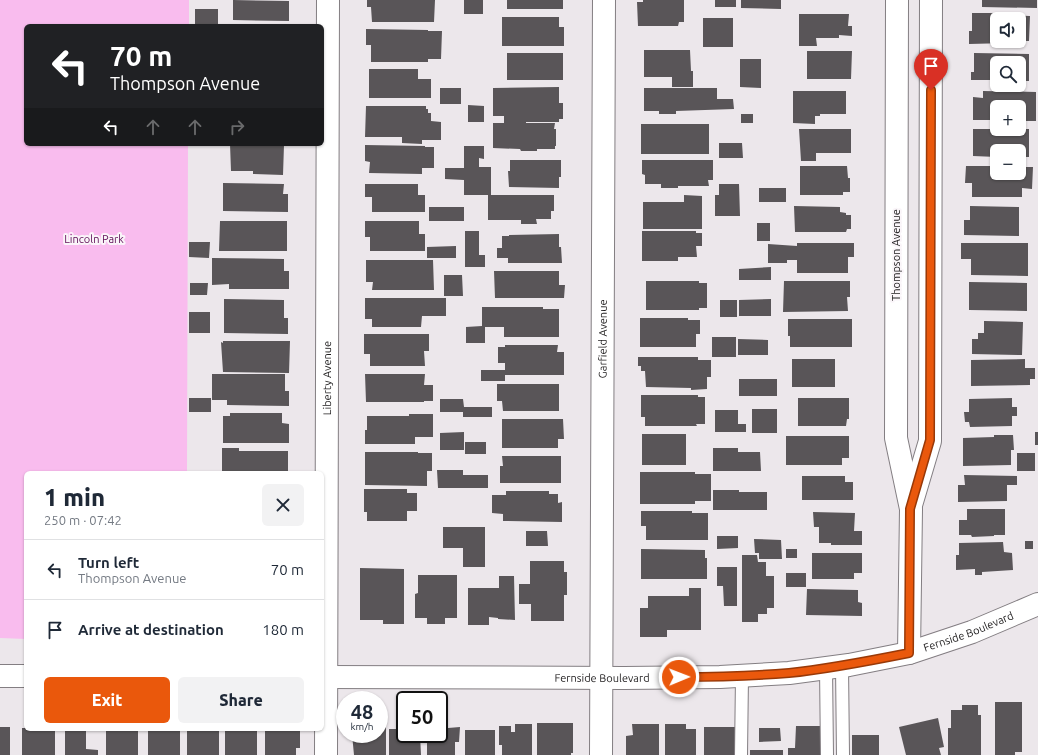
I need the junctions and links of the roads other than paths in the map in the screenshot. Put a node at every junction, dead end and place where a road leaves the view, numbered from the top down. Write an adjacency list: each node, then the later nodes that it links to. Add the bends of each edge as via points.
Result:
1 (328, 0): 14 (street, Liberty Avenue)
2 (604, 0): 15 (street, Garfield Avenue)
3 (897, 0): 5 (street, Thompson Avenue)
4 (931, 0): 6 (street, Thompson Avenue)
5 (896, 225): 6 (street); 7 (street, Thompson Avenue, via 896,438)
6 (931, 225): 7 (street, Thompson Avenue, via 930,440)
7 (910, 509): 9 (street, Thompson Avenue)
8 (1038, 604): 9 (street, Fernside Boulevard, via 972,632)
9 (909, 653): 10 (street, Fernside Boulevard)
10 (834, 667): 13 (street, Fernside Boulevard); 19 (lane); 20 (lane)
11 (0, 676): 12 (street)
12 (24, 676)
13 (742, 676): 15 (street, Fernside Boulevard); 18 (lane)
14 (325, 677): 15 (street, Fernside Boulevard); 16 (street, Liberty Avenue)
15 (601, 678): 17 (street, Garfield Avenue)
16 (326, 755)
17 (601, 755)
18 (742, 755)
19 (827, 755)
20 (843, 755)

